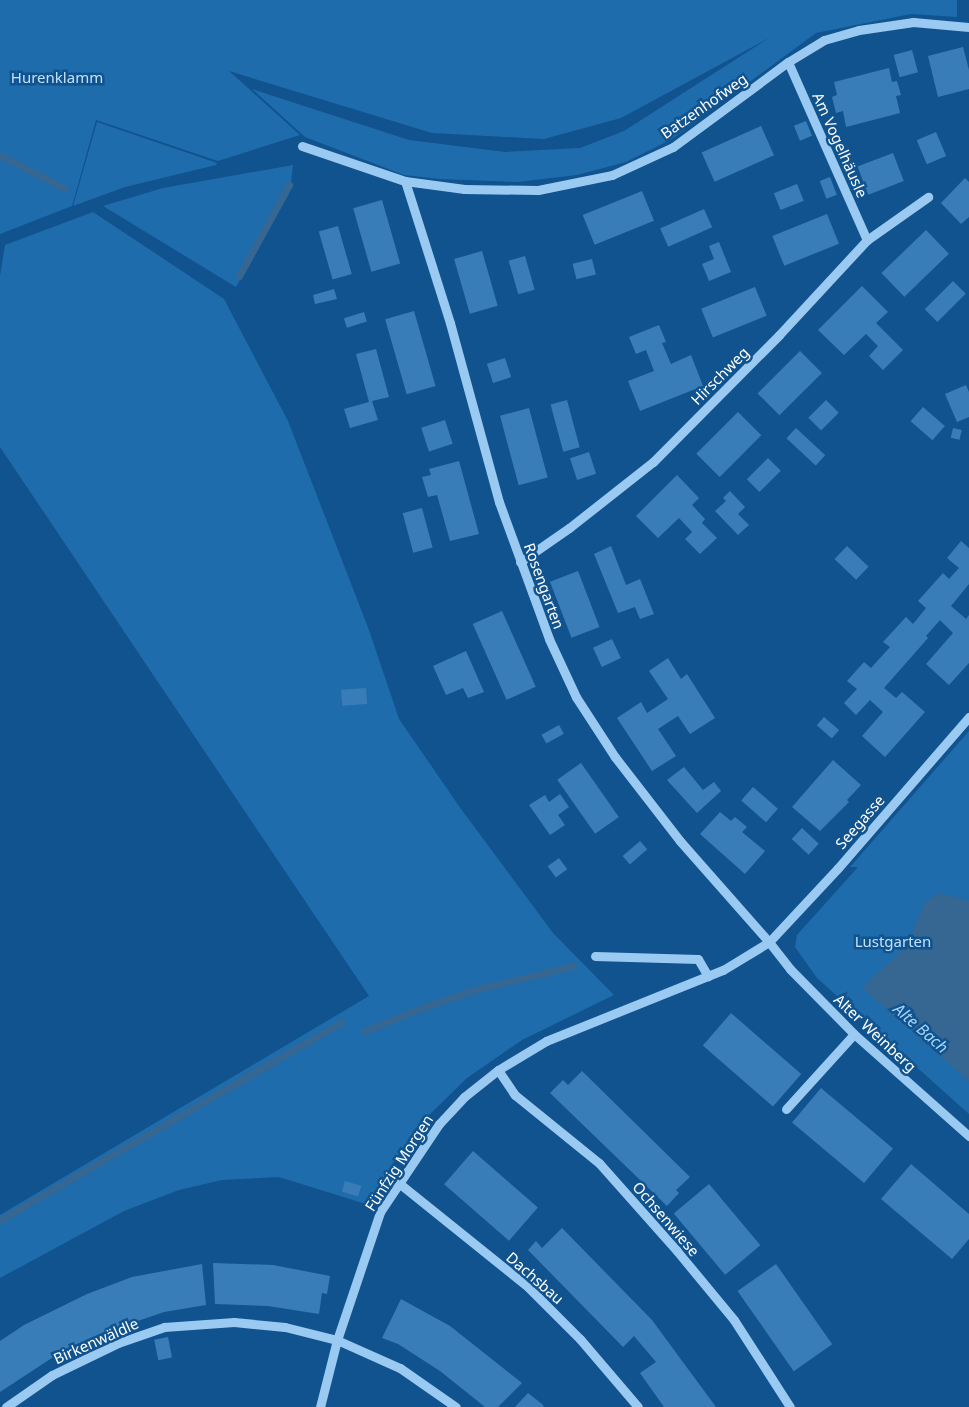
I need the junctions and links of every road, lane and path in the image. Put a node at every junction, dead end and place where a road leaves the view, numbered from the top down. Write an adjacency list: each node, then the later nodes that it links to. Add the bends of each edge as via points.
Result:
1 (969, 27): 2 (street, Batzenhofweg, via 913,22 859,30 824,40)
2 (788, 62): 4 (street, Batzenhofweg, via 672,147 612,174 538,190 464,189); 6 (street, Am Vogelhäusle)
3 (302, 146): 4 (street, Batzenhofweg)
4 (405, 181): 7 (street, Rosengarten, via 450,323 499,502)
5 (928, 197): 6 (street, Hirschweg)
6 (867, 240): 7 (street, Hirschweg, via 779,335 653,462)
7 (520, 562): 9 (street, Rosengarten, via 549,639 576,697 615,758 680,841)
8 (969, 717): 9 (street, Seegasse)
9 (769, 942): 11 (street, Fünfzig Morgen); 12 (street, Alter Weinberg, via 790,969)
10 (595, 956): 11 (street, via 698,959)
11 (708, 976): 13 (street, Fünfzig Morgen, via 546,1041)
12 (854, 1034): 14 (street); 15 (street, Alter Weinberg)
13 (498, 1070): 16 (street, Fünfzig Morgen, via 464,1097 439,1124); 22 (street, Ochsenwiese, via 514,1094 599,1163 677,1251 734,1320)
14 (786, 1110)
15 (969, 1136)
16 (400, 1184): 17 (street, Fünfzig Morgen, via 380,1212); 21 (street, Dachsbau, via 528,1287 580,1339)
17 (337, 1340): 18 (street, Birkenwäldle, via 285,1327 234,1322 164,1327 118,1342 84,1358 52,1375); 19 (street, Fünfzig Morgen); 20 (street, Birkenwäldle, via 400,1368)
18 (6, 1407)
19 (320, 1407)
20 (456, 1407)
21 (638, 1407)
22 (790, 1407)

